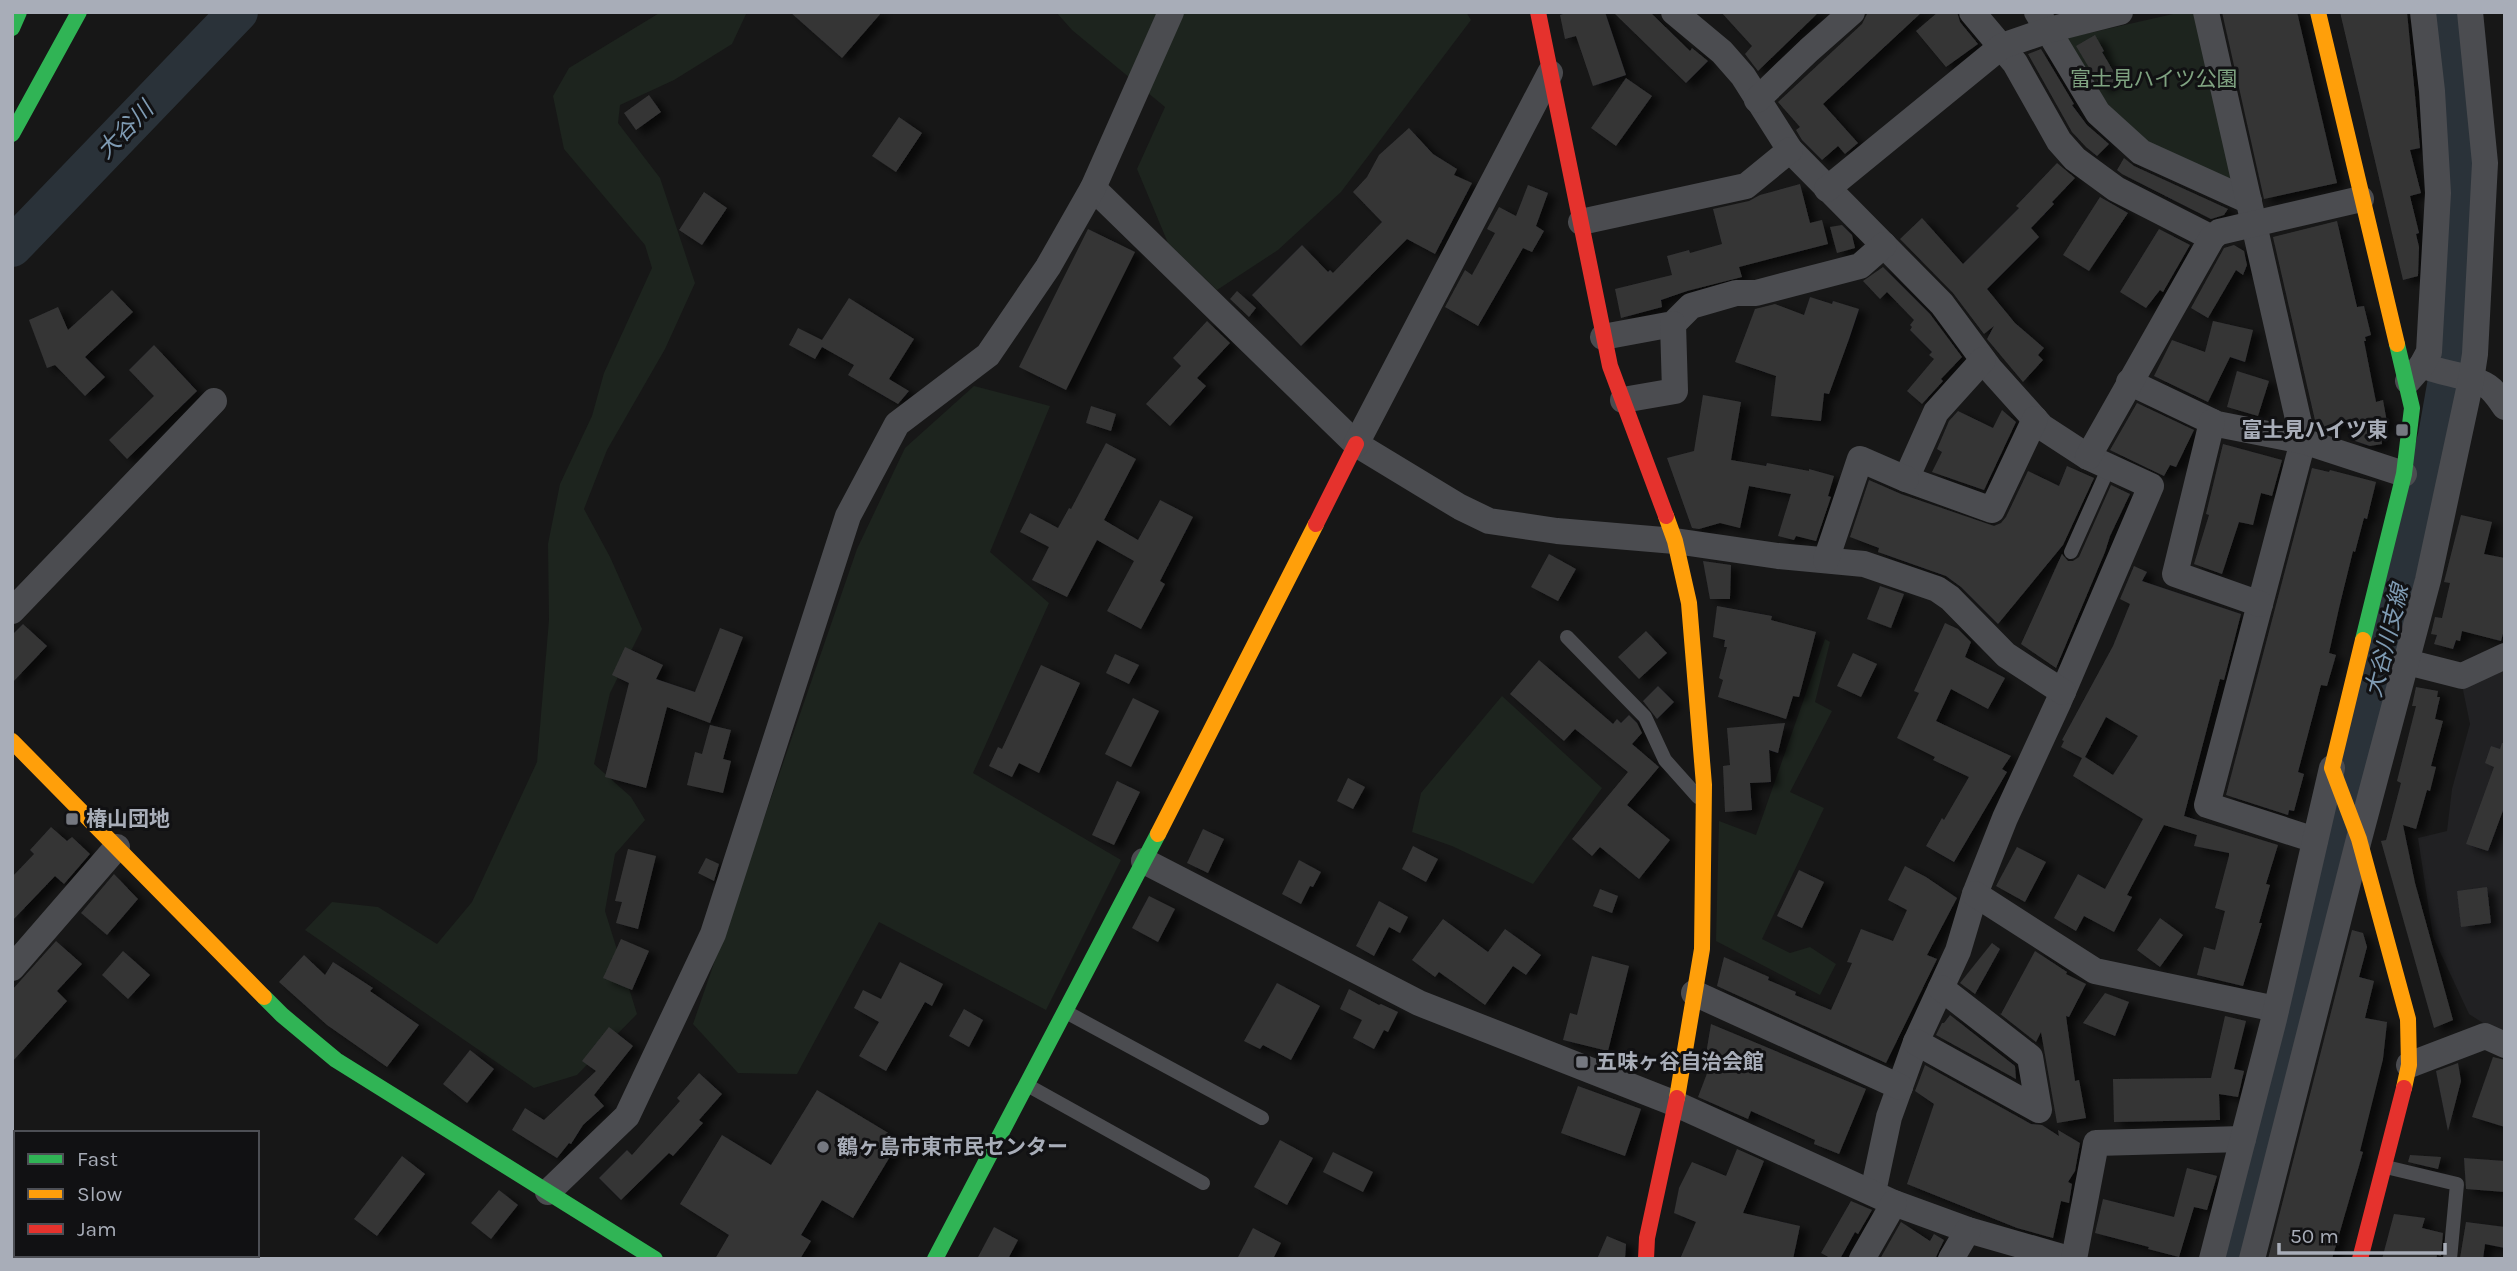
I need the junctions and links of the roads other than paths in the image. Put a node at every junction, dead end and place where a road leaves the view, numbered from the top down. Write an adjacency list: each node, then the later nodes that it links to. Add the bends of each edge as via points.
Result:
1 (19, 12): 14 (main road)
2 (79, 12): 18 (main road)
3 (1171, 12): 20 (street)
4 (1538, 12): 16 (main road)
5 (1853, 12): 17 (street)
6 (1972, 12): 15 (street)
7 (2206, 12): 23 (street)
8 (2318, 12): 22 (main road)
9 (2423, 12): 30 (street, via 2438,193 2429,352)
10 (2472, 13): 30 (street, via 2485,163 2476,340)
11 (2107, 14): 13 (street)
12 (1684, 15): 17 (street, via 1743,76)
13 (2043, 21): 15 (street); 23 (street, via 2098,113 2141,152)
14 (12, 28)
15 (2002, 46): 21 (street); 25 (street, via 2059,141 2075,159 2116,189)
16 (1550, 73): 24 (main road); 38 (street)
17 (1757, 100): 19 (street)
18 (12, 134)
19 (1790, 150): 21 (street); 24 (street, via 1746,186)
20 (1093, 188): 38 (street); 74 (street, via 1048,267 988,355 897,424 848,516 713,934 627,1116)
21 (1828, 189): 26 (street)
22 (2361, 199): 23 (street); 30 (main road)
23 (2252, 212): 25 (street); 37 (street)
24 (1581, 222): 28 (main road)
25 (2211, 238): 31 (street)
26 (1884, 245): 27 (street, via 1860,266 1691,306); 29 (street, via 1942,304)
27 (1673, 324): 28 (street); 32 (street, via 1675,391)
28 (1602, 337): 32 (main road)
29 (1983, 360): 35 (street); 41 (street, via 1936,412)
30 (2440, 375): 34 (street, via 2490,388); 40 (main road, via 2412,408); 49 (street, via 2428,580)
31 (2129, 382): 36 (street); 39 (street)
32 (1623, 400): 42 (main road)
33 (214, 401): 46 (street)
34 (2505, 407)
35 (2035, 419): 39 (street); 41 (street, via 1992,510)
36 (2213, 422): 37 (street); 45 (street, via 2175,574)
37 (2303, 442): 40 (street); 45 (street)
38 (1356, 444): 42 (street, via 1489,521); 57 (main road)
39 (2098, 462): 43 (lane); 50 (street, via 2151,486)
40 (2404, 474): 52 (main road)
41 (1906, 479): 44 (street, via 1860,459)
42 (1675, 541): 44 (street); 53 (main road, via 1689,603)
43 (2071, 552)
44 (1826, 560): 50 (street, via 1864,564 1937,589 2006,655)
45 (2260, 604): 55 (street, via 2207,805)
46 (12, 611)
47 (1567, 637): 53 (lane, via 1645,716 1665,760)
48 (2505, 656): 49 (street, via 2462,676)
49 (2407, 662): 54 (street)
50 (2063, 692): 58 (street)
51 (17, 756): 56 (main road)
52 (2332, 768): 54 (main road); 55 (street)
53 (1704, 804): 61 (main road, via 1702,949)
54 (2359, 839): 66 (main road, via 2408,1019); 84 (street)
55 (2315, 840): 62 (street)
56 (117, 847): 59 (street); 74 (main road, via 282,1015 336,1060)
57 (1144, 861): 63 (main road); 69 (street, via 1419,1003)
58 (1975, 894): 60 (street); 62 (street, via 2095,971)
59 (12, 968)
60 (1941, 988): 64 (street); 64 (street, via 2030,1057 2039,1110)
61 (1694, 993): 68 (street); 69 (main road)
62 (2276, 1009): 71 (street)
63 (1065, 1011): 67 (main road); 70 (lane)
64 (1916, 1042): 68 (street)
65 (2505, 1045): 66 (street, via 2485,1036)
66 (2409, 1066): 72 (main road)
67 (1027, 1084): 73 (lane); 79 (main road)
68 (1900, 1087): 75 (street, via 1889,1117)
69 (1675, 1104): 75 (street); 80 (main road)
70 (1262, 1118)
71 (2243, 1139): 77 (street, via 2095,1143); 83 (street)
72 (2384, 1166): 85 (main road); 86 (lane, via 2457,1184)
73 (1203, 1183)
74 (548, 1192): 78 (main road)
75 (1884, 1198): 76 (street); 81 (street)
76 (1968, 1230): 77 (street); 82 (street)
77 (2060, 1258)
78 (655, 1259)
79 (935, 1259)
80 (1646, 1259)
81 (1862, 1259)
82 (1951, 1259)
83 (2212, 1259)
84 (2252, 1259)
85 (2360, 1259)
86 (2450, 1259)

